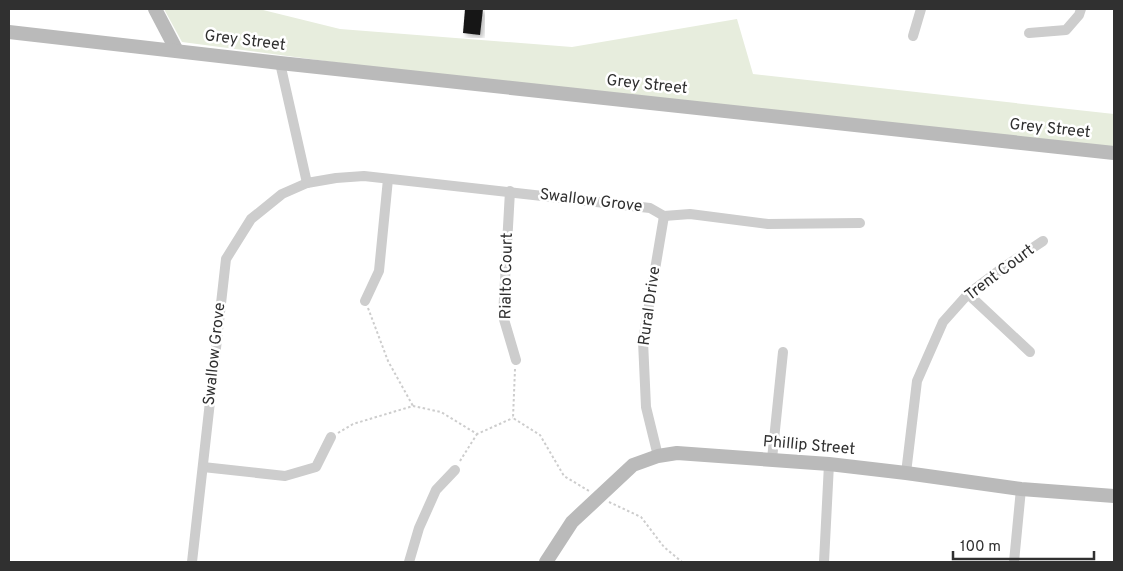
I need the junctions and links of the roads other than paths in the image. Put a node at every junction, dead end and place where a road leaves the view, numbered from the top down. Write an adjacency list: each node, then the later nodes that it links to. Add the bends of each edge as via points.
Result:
1 (155, 9): 7 (main road)
2 (921, 9): 6 (street)
3 (1081, 9): 5 (street, via 1080,15 1066,30)
4 (9, 32): 7 (main road, Grey Street)
5 (1029, 33)
6 (913, 36)
7 (177, 51): 8 (main road, Grey Street)
8 (280, 63): 9 (main road, Grey Street); 11 (street)
9 (1114, 153)
10 (388, 179): 11 (street, Swallow Grove, via 364,176); 12 (street, Swallow Grove); 17 (street, via 379,271)
11 (307, 183): 25 (street, Swallow Grove, via 282,194 251,219 226,259)
12 (510, 191): 13 (street, Swallow Grove, via 650,208); 20 (street, Rialto Court, via 504,316)
13 (664, 216): 14 (street, via 690,214 768,224); 22 (street, Rural Drive, via 643,341 646,407)
14 (860, 223)
15 (1043, 241): 16 (street, Trent Court)
16 (968, 294): 19 (street); 27 (street, Trent Court, via 943,322 917,381)
17 (365, 301)
18 (783, 352): 23 (street)
19 (1030, 352)
20 (516, 360)
21 (332, 437): 25 (street, via 316,467 285,476)
22 (658, 456): 23 (main road, Phillip Street, via 677,453); 32 (main road, Phillip Street, via 633,465 598,497 572,522)
23 (772, 459): 24 (main road, Phillip Street)
24 (828, 464): 27 (main road, Phillip Street); 33 (street)
25 (203, 467): 30 (street, Swallow Grove)
26 (455, 470): 31 (street, via 436,490 419,528)
27 (906, 473): 28 (main road, Phillip Street)
28 (1020, 489): 29 (main road, Phillip Street); 34 (street)
29 (1114, 496)
30 (192, 562)
31 (409, 562)
32 (546, 562)
33 (824, 562)
34 (1014, 562)

